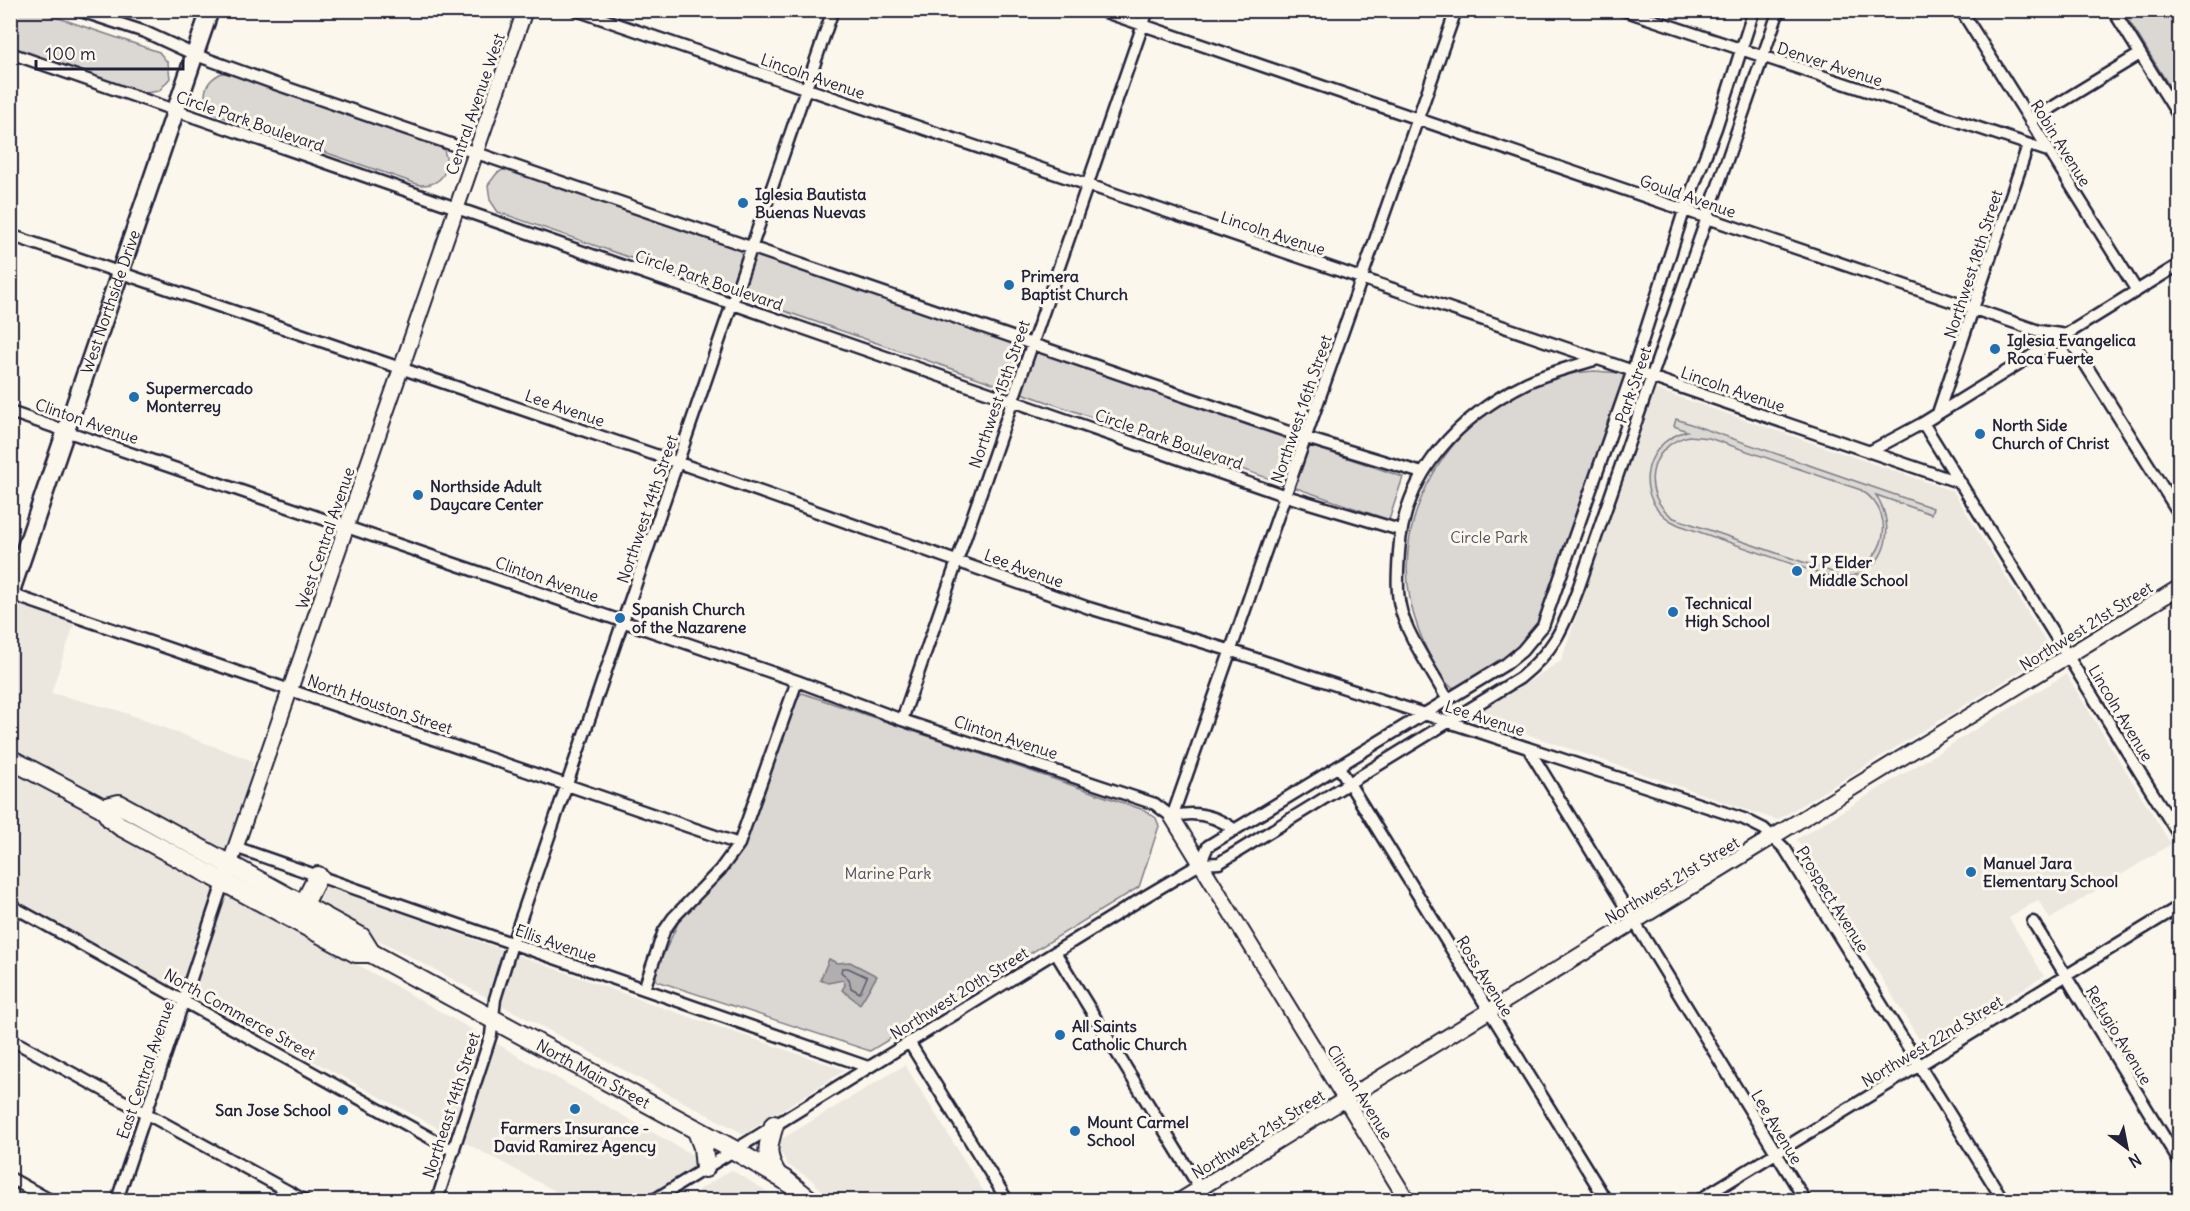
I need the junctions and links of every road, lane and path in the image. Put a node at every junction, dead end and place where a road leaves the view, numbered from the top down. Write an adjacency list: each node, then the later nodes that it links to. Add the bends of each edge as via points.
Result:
1 (78, 10): 17 (street, via 145,32)
2 (210, 10): 17 (main road, West Northside Drive)
3 (525, 10): 27 (street, Central Avenue West)
4 (576, 10): 20 (street, Lincoln Avenue)
5 (833, 10): 20 (street, Northwest 14th Street)
6 (1099, 10): 14 (street, Gould Avenue)
7 (1148, 10): 14 (street, Northwest 15th Street)
8 (1456, 10): 23 (street, Northwest 16th Street)
9 (1623, 10): 15 (street, Denver Avenue)
10 (1754, 10): 15 (street, Park Street)
11 (1779, 10): 19 (street, Park Street)
12 (1961, 10): 24 (street, Robin Avenue)
13 (2113, 10): 18 (street)
14 (1142, 25): 23 (street, Gould Avenue); 28 (street, Northwest 15th Street)
15 (1740, 50): 19 (street, Denver Avenue); 30 (street, Park Street, via 1716,128)
16 (10, 53): 21 (street, Circle Park Boulevard)
17 (193, 54): 21 (main road, West Northside Drive); 27 (street)
18 (2140, 54): 22 (street); 24 (street)
19 (1761, 58): 25 (street, Denver Avenue); 31 (street, Park Street)
20 (807, 89): 28 (street, Lincoln Avenue); 33 (street, Northwest 14th Street)
21 (176, 111): 29 (street, Circle Park Boulevard); 35 (main road, West Northside Drive)
22 (2180, 118)
23 (1419, 120): 30 (street, Gould Avenue); 36 (street, Northwest 16th Street)
24 (2030, 121): 26 (street, Robin Avenue)
25 (2028, 145): 26 (street); 39 (street, Northwest 18th Street)
26 (2048, 151): 37 (street, Robin Avenue)
27 (475, 152): 29 (street, Central Avenue West); 33 (street)
28 (1086, 187): 36 (street, Lincoln Avenue); 41 (street, Northwest 15th Street)
29 (457, 208): 38 (street, Circle Park Boulevard); 43 (street, West Central Avenue)
30 (1683, 211): 31 (street, Gould Avenue); 44 (street, Park Street)
31 (1705, 219): 39 (street, Gould Avenue); 45 (street, Park Street)
32 (10, 234): 35 (street, Lee Avenue)
33 (753, 247): 38 (street, Northwest 14th Street); 41 (street)
34 (2180, 264): 37 (street)
35 (122, 270): 43 (street, Lee Avenue); 50 (main road, West Northside Drive)
36 (1363, 279): 42 (street, Lincoln Avenue); 51 (street, Northwest 16th Street)
37 (2137, 291): 40 (street)
38 (734, 305): 46 (street, Circle Park Boulevard); 53 (street, Northwest 14th Street)
39 (1974, 309): 40 (street, Gould Avenue, via 2039,331); 48 (street, Northwest 18th Street)
40 (2067, 335): 48 (street); 57 (street)
41 (1033, 342): 46 (street, Northwest 15th Street); 51 (street)
42 (1598, 359): 44 (street, Lincoln Avenue); 54 (street, via 1542,376 1499,399 1445,441)
43 (401, 369): 53 (street, Lee Avenue); 58 (street, West Central Avenue)
44 (1633, 370): 45 (street, Lincoln Avenue); 68 (street, Park Street, via 1543,626 1506,664)
45 (1652, 376): 52 (street, Lincoln Avenue); 71 (street, Park Street, via 1557,640 1520,678)
46 (1012, 401): 56 (street, Circle Park Boulevard); 60 (street, Northwest 15th Street)
47 (10, 412): 50 (street, Clinton Avenue)
48 (1938, 413): 49 (street)
49 (1923, 423): 52 (street); 55 (street, Lincoln Avenue)
50 (67, 431): 58 (street, Clinton Avenue); 62 (main road, West Northside Drive)
51 (1306, 438): 54 (street); 56 (street, Northwest 16th Street)
52 (1869, 452): 55 (street, Lincoln Avenue)
53 (679, 463): 60 (street, Lee Avenue); 63 (street, Northwest 14th Street)
54 (1422, 473): 59 (street)
55 (1961, 483): 65 (street, Lincoln Avenue)
56 (1286, 496): 59 (street, Circle Park Boulevard); 64 (street, Northwest 16th Street)
57 (2180, 515)
58 (346, 527): 63 (street, Clinton Avenue); 67 (street, West Central Avenue)
59 (1401, 530): 68 (street, via 1400,608)
60 (957, 561): 64 (street, Lee Avenue, via 1089,608); 70 (street, Northwest 15th Street)
61 (2180, 587): 65 (street, Northwest 21st Street)
62 (11, 594): 67 (street, North Houston Street)
63 (623, 623): 66 (street, Clinton Avenue); 76 (street, Northwest 14th Street)
64 (1232, 651): 69 (street, Lee Avenue); 77 (street, Northwest 16th Street)
65 (2069, 656): 79 (street, Lincoln Avenue); 80 (street, Northwest 21st Street)
66 (797, 681): 70 (street, Clinton Avenue); 81 (street)
67 (290, 689): 76 (street, North Houston Street); 82 (street, West Central Avenue)
68 (1448, 700): 69 (street, Park Street)
69 (1422, 715): 71 (street, Lee Avenue); 74 (street, Northwest 20th Street)
70 (902, 720): 77 (street, Clinton Avenue, via 1155,804)
71 (1450, 721): 72 (street, Lee Avenue); 75 (street, Northwest 20th Street)
72 (1528, 748): 80 (street, Prospect Avenue, via 1744,819); 89 (street, Lee Avenue)
73 (10, 759): 84 (main road, North Main Street, via 103,808 120,826)
74 (1339, 767): 75 (street, Ross Avenue); 78 (street, Northwest 20th Street)
75 (1349, 783): 83 (street, Northwest 20th Street, via 1218,862); 97 (street, Ross Avenue)
76 (567, 785): 81 (street, North Houston Street); 91 (street, Northwest 14th Street)
77 (1172, 817): 78 (street, via 1194,812); 83 (street, Clinton Avenue)
78 (1235, 830): 83 (street, Northwest 20th Street, via 1208,846)
79 (2180, 837)
80 (1774, 838): 89 (street, Northwest 21st Street); 101 (street, Prospect Avenue, via 1785,849)
81 (739, 844): 95 (street, via 669,924)
82 (235, 847): 84 (street, West Central Avenue); 85 (street, Ellis Avenue)
83 (1200, 864): 92 (street, Northwest 20th Street); 103 (street, Clinton Avenue)
84 (227, 873): 87 (main road, North Main Street); 93 (main road, North Main Street, via 356,952); 96 (street, East Central Avenue)
85 (318, 876): 87 (main road); 91 (street, Ellis Avenue)
86 (10, 905): 96 (street, North Commerce Street)
87 (303, 906): 93 (main road, North Main Street, via 361,937)
88 (2180, 906): 94 (street, Northwest 22nd Street)
89 (1634, 922): 97 (street, Northwest 21st Street); 109 (street, Lee Avenue)
90 (2033, 922): 94 (street, Refugio Avenue)
91 (512, 944): 95 (street, Ellis Avenue); 98 (street, Northwest 14th Street)
92 (1055, 952): 100 (street, Northwest 20th Street); 114 (street)
93 (371, 953): 98 (main road, North Main Street)
94 (2065, 976): 101 (street, Northwest 22nd Street); 110 (street, Refugio Avenue)
95 (644, 989): 102 (street, Ellis Avenue)
96 (184, 1000): 104 (street, East Central Avenue); 107 (street, North Commerce Street)
97 (1489, 1011): 103 (street, Northwest 21st Street); 124 (street, Ross Avenue)
98 (493, 1019): 106 (main road, North Main Street); 107 (street, Northeast 14th Street)
99 (10, 1039): 104 (street)
100 (909, 1042): 102 (street, Northwest 20th Street); 121 (street)
101 (1919, 1066): 109 (street, Northwest 22nd Street); 127 (street, Prospect Avenue)
102 (868, 1067): 105 (street, Northwest 20th Street)
103 (1345, 1100): 114 (street, Northwest 21st Street); 123 (street, Clinton Avenue)
104 (146, 1112): 116 (street, East Central Avenue); 117 (street)
105 (774, 1125): 108 (street, Northwest 20th Street); 112 (main road, via 769,1161)
106 (697, 1131): 108 (main road, North Main Street); 111 (main road)
107 (454, 1150): 118 (street, Northeast 14th Street)
108 (734, 1150): 111 (street, Northwest 20th Street); 112 (main road, North Main Street)
109 (1776, 1153): 125 (street, Northwest 22nd Street); 126 (street, Lee Avenue)
110 (2180, 1163)
111 (705, 1168): 119 (street, Northwest 20th Street)
112 (777, 1175): 120 (main road, North Main Street)
113 (10, 1178): 115 (street)
114 (1204, 1195): 122 (street, Northwest 21st Street)
115 (50, 1200)
116 (117, 1200)
117 (304, 1200)
118 (437, 1200)
119 (654, 1200)
120 (810, 1200)
121 (1007, 1200)
122 (1181, 1200)
123 (1407, 1200)
124 (1606, 1200)
125 (1699, 1200)
126 (1805, 1200)
127 (2003, 1200)

